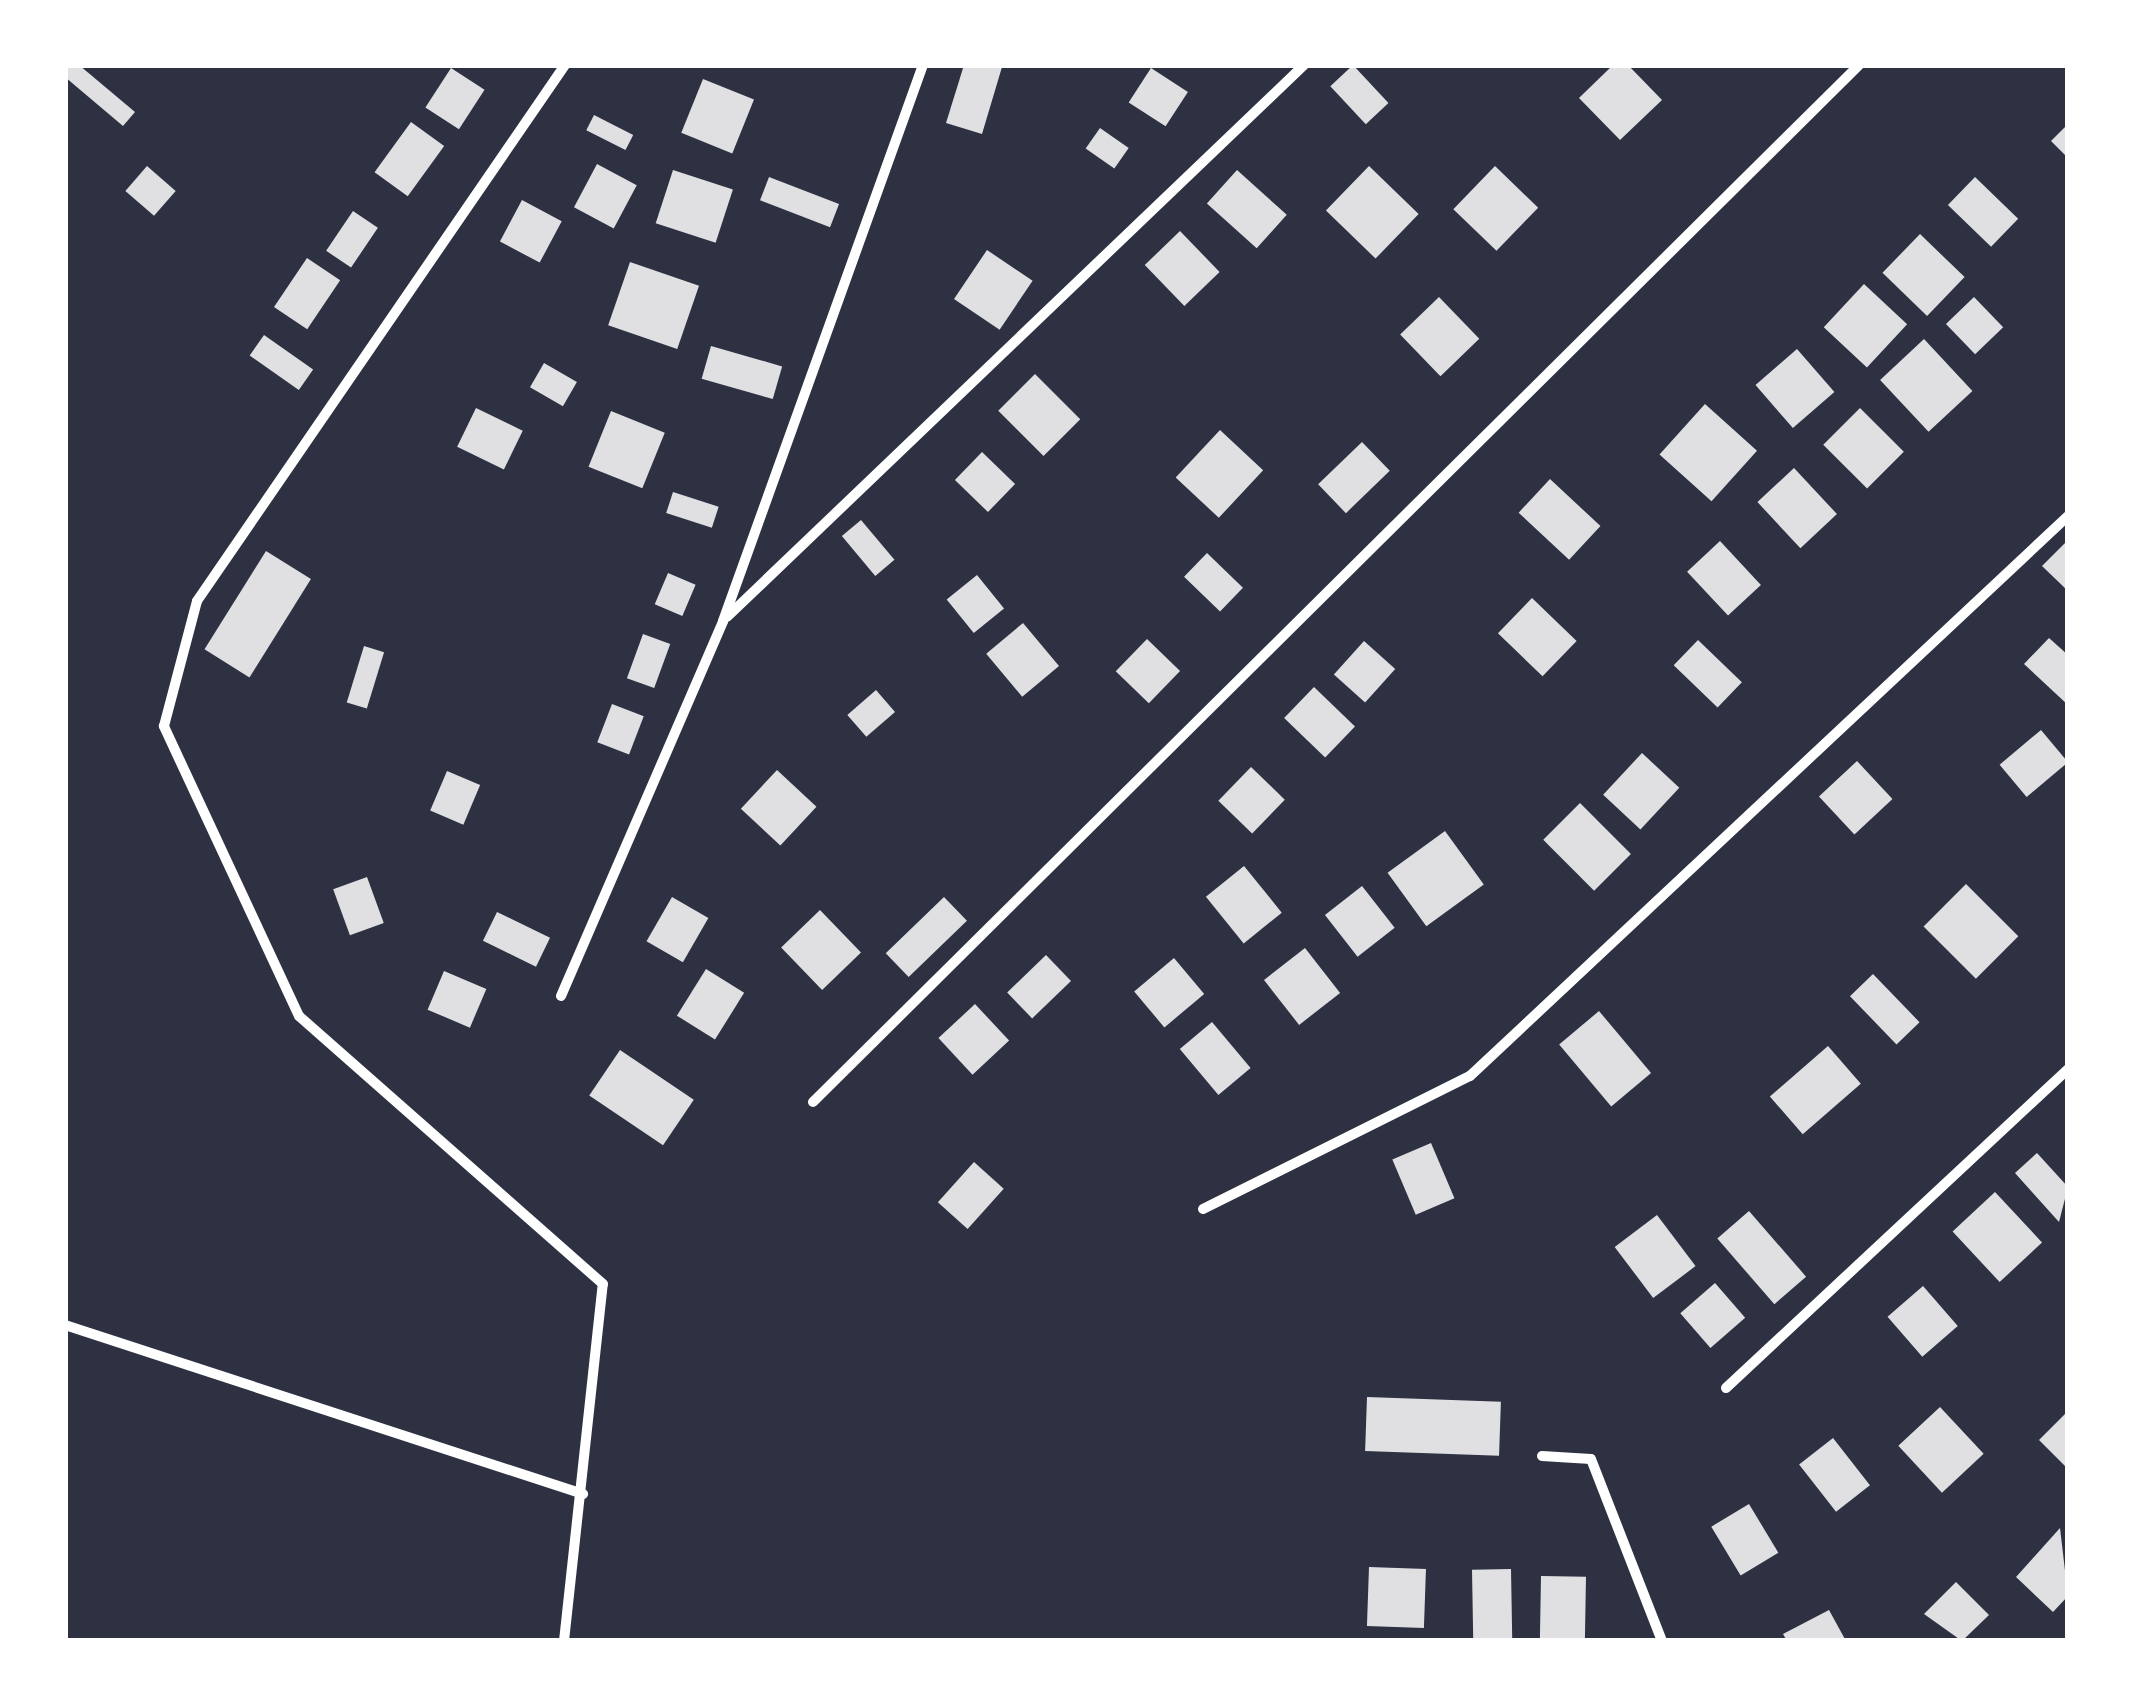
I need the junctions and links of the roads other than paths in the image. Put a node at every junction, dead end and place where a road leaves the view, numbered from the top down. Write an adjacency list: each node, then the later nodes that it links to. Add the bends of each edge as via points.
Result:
1 (565, 65): 14 (street, via 197,601 164,726 300,1016 603,1284)
2 (923, 65): 6 (street)
3 (1304, 65): 6 (street)
4 (1858, 65): 9 (street)
5 (2068, 516): 10 (street, via 1470,1076)
6 (723, 620): 7 (street)
7 (561, 996)
8 (2068, 1069): 12 (street)
9 (813, 1102)
10 (1203, 1209)
11 (65, 1325): 14 (street)
12 (1726, 1388)
13 (1542, 1456): 16 (street, via 1591,1459)
14 (583, 1494): 15 (street)
15 (564, 1641)
16 (1662, 1641)

